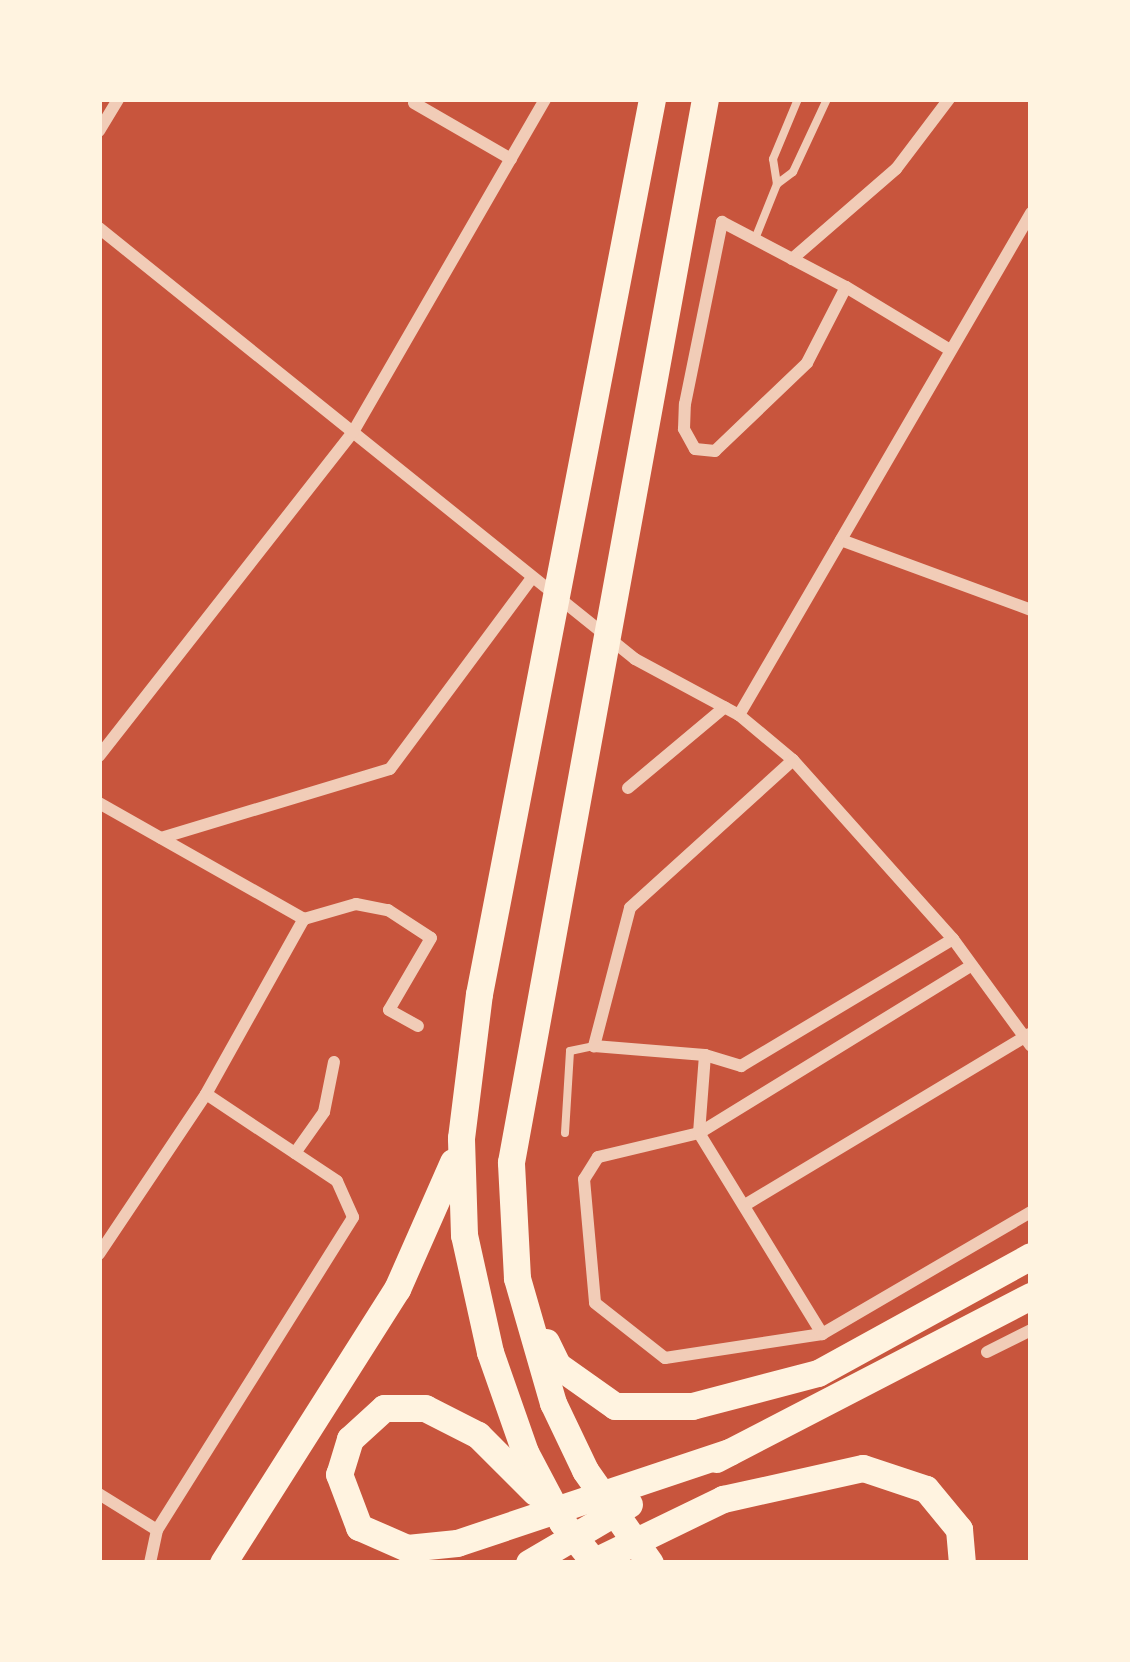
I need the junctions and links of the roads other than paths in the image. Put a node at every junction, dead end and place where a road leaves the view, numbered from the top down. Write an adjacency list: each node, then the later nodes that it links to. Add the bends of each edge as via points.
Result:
1 (545, 99): 10 (street)
2 (652, 99): 40 (highway, via 487,950)
3 (705, 99): 46 (highway, via 528,1046 511,1162)
4 (798, 99): 11 (lane, via 773,159)
5 (827, 99): 11 (lane, via 793,172)
6 (949, 99): 15 (street, via 896,170)
7 (116, 100): 9 (street)
8 (412, 100): 10 (street)
9 (99, 131)
10 (511, 160): 18 (street)
11 (777, 184): 14 (lane)
12 (1031, 213): 17 (street)
13 (99, 228): 18 (street)
14 (755, 239): 15 (street); 16 (street, via 722,222 685,404 684,429 695,449 716,451 807,362)
15 (792, 259): 16 (street)
16 (846, 287): 17 (street)
17 (950, 350): 19 (street)
18 (353, 432): 20 (street); 24 (street)
19 (841, 540): 21 (street); 23 (street)
20 (532, 579): 22 (street, via 634,659); 28 (street, via 391,770)
21 (1031, 610)
22 (725, 707): 23 (street); 26 (street)
23 (739, 715): 25 (street)
24 (99, 756)
25 (793, 760): 30 (street); 34 (street, via 630,908)
26 (628, 788)
27 (99, 803): 28 (street)
28 (160, 838): 29 (street)
29 (304, 919): 32 (street, via 356,904 388,910 431,938 389,1010); 37 (street)
30 (952, 939): 31 (street); 35 (street, via 741,1066)
31 (969, 967): 33 (street); 39 (street)
32 (418, 1027)
33 (1029, 1039): 42 (street)
34 (594, 1046): 35 (street); 38 (lane, via 570,1051)
35 (705, 1055): 39 (street)
36 (334, 1062): 41 (street, via 324,1112)
37 (206, 1094): 41 (street); 44 (street)
38 (565, 1132)
39 (699, 1133): 42 (street); 49 (street, via 598,1156 584,1179 595,1303 665,1358)
40 (461, 1138): 53 (highway, via 475,1300 525,1452); 58 (highway, via 397,1288)
41 (295, 1153): 54 (street, via 339,1177 353,1217)
42 (745, 1205): 49 (street)
43 (1031, 1212): 49 (street)
44 (99, 1254)
45 (1031, 1256): 46 (highway, via 818,1373 692,1406 615,1406 557,1365)
46 (517, 1278): 56 (highway, via 553,1402 585,1470)
47 (1031, 1296): 51 (highway, via 729,1452)
48 (1031, 1330): 50 (street)
49 (822, 1334)
50 (987, 1352)
51 (631, 1493): 53 (highway, via 532,1520 457,1543 407,1548 381,1540 346,1505 339,1474 350,1438 384,1408 424,1408 478,1436); 55 (highway)
52 (99, 1494): 54 (street)
53 (562, 1522): 59 (highway)
54 (157, 1530): 57 (street)
55 (539, 1558)
56 (649, 1561)
57 (151, 1563)
58 (223, 1563)
59 (593, 1563): 60 (highway, via 723,1499 863,1468 894,1472 949,1510)
60 (962, 1563)

